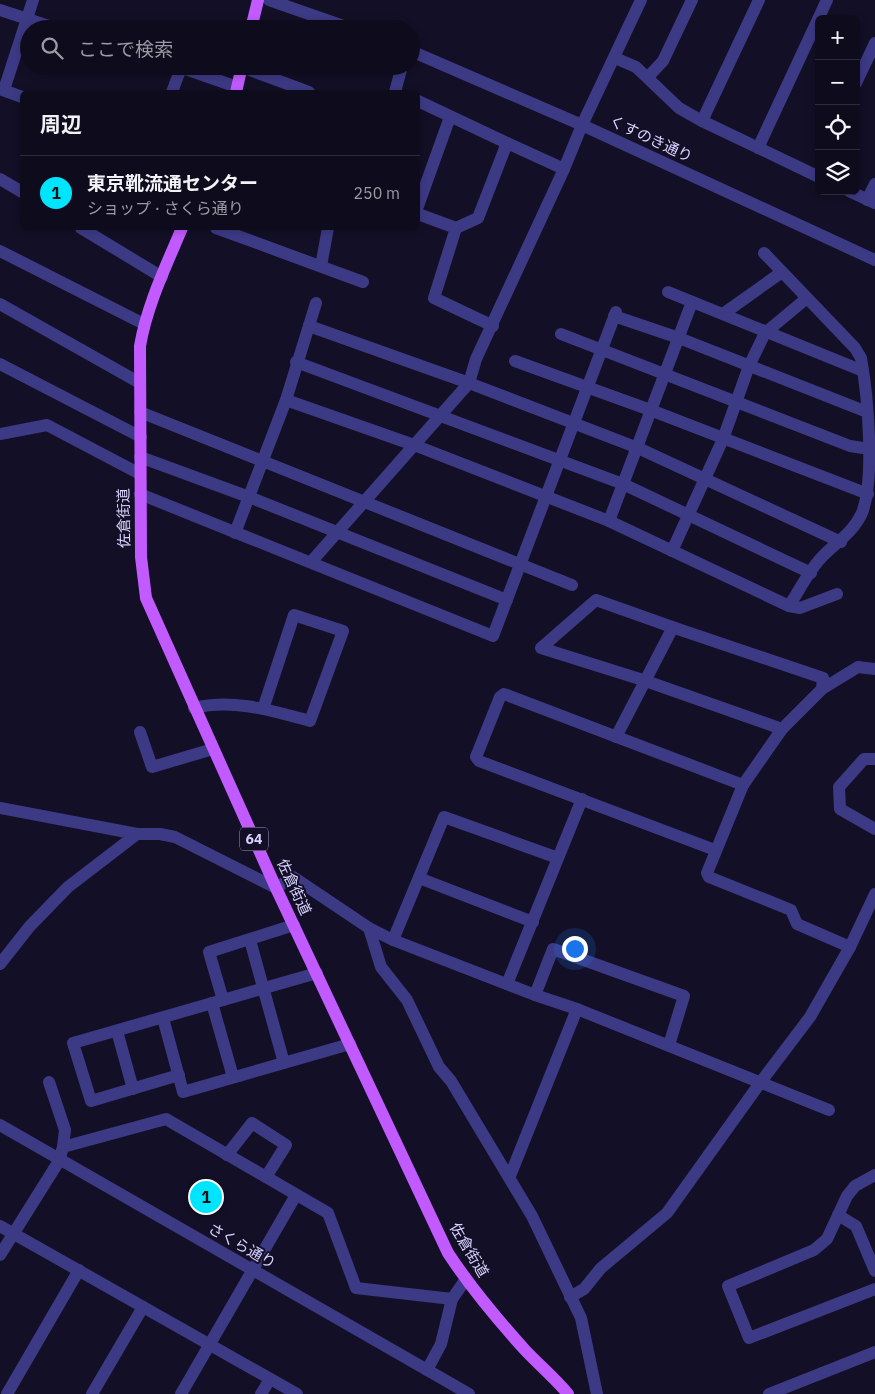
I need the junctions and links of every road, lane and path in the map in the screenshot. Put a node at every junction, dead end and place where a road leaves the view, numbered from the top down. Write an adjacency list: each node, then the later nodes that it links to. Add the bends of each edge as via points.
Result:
1 (33, 0): 9 (street)
2 (258, 0): 11 (main road)
3 (270, 0): 12 (street)
4 (641, 0): 16 (street)
5 (692, 0): 23 (street, via 663,61)
6 (759, 0): 32 (street)
7 (827, 0): 35 (street)
8 (0, 10): 9 (street)
9 (26, 19): 10 (street)
10 (29, 20)
11 (253, 20)
12 (327, 20)
13 (20, 37): 24 (street)
14 (875, 43): 22 (street)
15 (420, 55): 33 (street, くすのき通り)
16 (615, 58): 23 (street, via 636,67); 33 (street)
17 (177, 75): 25 (street)
18 (199, 75): 26 (street)
19 (240, 75): 26 (main road)
20 (263, 75): 27 (street)
21 (400, 75): 28 (street)
22 (860, 75)
23 (648, 77): 32 (street, via 679,108)
24 (2, 90): 29 (street)
25 (173, 90)
26 (236, 90)
27 (304, 90)
28 (397, 90)
29 (20, 96)
30 (420, 102): 31 (street)
31 (450, 116): 34 (street); 42 (street)
32 (702, 121): 35 (street)
33 (582, 125): 36 (street); 52 (street, くすのき通り)
34 (507, 143): 36 (street); 45 (street, via 478,218)
35 (758, 148): 37 (street)
36 (564, 169): 65 (street)
37 (815, 171)
38 (0, 179): 40 (street)
39 (875, 184): 43 (street)
40 (20, 191)
41 (857, 195): 43 (street)
42 (420, 200)
43 (871, 202)
44 (420, 215): 45 (street)
45 (456, 228): 65 (street, via 434,298)
46 (84, 230): 55 (street)
47 (181, 230): 55 (main road, 佐倉街道 / 64)
48 (222, 230): 53 (street)
49 (328, 230): 53 (street)
50 (764, 253): 54 (street)
51 (1, 256): 63 (street)
52 (875, 260)
53 (321, 266): 56 (street)
54 (782, 272): 58 (street); 62 (street)
55 (162, 276): 63 (main road, 佐倉街道 / 64)
56 (363, 282)
57 (668, 292): 59 (street)
58 (807, 298): 66 (street); 74 (street, via 855,348)
59 (692, 302): 62 (street); 68 (street)
60 (316, 303): 64 (street)
61 (0, 304): 76 (street)
62 (723, 314): 66 (street)
63 (144, 324): 76 (main road, 佐倉街道 / 64, via 140,346)
64 (309, 326): 71 (street); 77 (street)
65 (493, 326): 77 (street, via 476,359)
66 (765, 333): 73 (street); 74 (street)
67 (561, 334): 69 (street)
68 (679, 338): 69 (street, via 615,314); 73 (street); 75 (street)
69 (600, 350): 75 (street); 78 (street)
70 (516, 361): 78 (street)
71 (296, 362): 79 (street); 84 (street)
72 (0, 364): 87 (street)
73 (749, 366): 80 (street); 83 (street)
74 (863, 371): 83 (street)
75 (665, 374): 80 (street); 81 (street)
76 (140, 383): 82 (main road, 佐倉街道 / 64)
77 (469, 383): 84 (street); 85 (street)
78 (586, 387): 81 (street); 85 (street)
79 (286, 400): 89 (street); 93 (street)
80 (737, 402): 88 (street); 91 (street, via 850,446)
81 (652, 410): 88 (street); 90 (street)
82 (140, 412): 87 (main road, 佐倉街道 / 64); 93 (street)
83 (867, 412): 91 (street)
84 (442, 415): 89 (street); 94 (street)
85 (573, 425): 90 (street); 94 (street)
86 (0, 434): 95 (street, via 47,425)
87 (140, 437): 92 (main road, 佐倉街道 / 64)
88 (723, 439): 96 (street); 99 (street)
89 (414, 446): 101 (street); 102 (street)
90 (638, 448): 96 (street); 97 (street)
91 (870, 450): 99 (street, via 873,469)
92 (140, 457): 95 (main road, 佐倉街道 / 64); 100 (street)
93 (264, 460): 100 (street); 102 (street)
94 (560, 460): 97 (street); 101 (street)
95 (140, 474): 98 (main road, 佐倉街道 / 64)
96 (706, 478): 103 (street); 107 (street)
97 (622, 484): 103 (street); 104 (street)
98 (140, 494): 106 (street); 120 (main road, 佐倉街道 / 64, via 141,557 146,598)
99 (868, 494): 107 (street, via 862,514)
100 (250, 497): 105 (street); 106 (street)
101 (545, 497): 104 (street); 110 (street)
102 (364, 501): 105 (street); 110 (street)
103 (690, 515): 108 (street); 111 (street)
104 (609, 522): 108 (street)
105 (336, 532): 109 (street); 114 (street)
106 (236, 533): 109 (street)
107 (841, 542): 111 (street, via 821,558)
108 (672, 551): 115 (street)
109 (311, 562): 114 (street, via 493,636)
110 (520, 563): 112 (street); 114 (street)
111 (811, 572): 115 (street)
112 (572, 584)
113 (837, 594): 115 (street, via 800,608)
114 (507, 600)
115 (789, 606)
116 (675, 628): 118 (street); 118 (street, via 596,600 541,648); 119 (street, via 822,678)
117 (875, 669): 119 (street, via 858,667)
118 (643, 680): 122 (street); 124 (street)
119 (822, 689): 122 (street)
120 (194, 708): 121 (street, via 211,703); 125 (main road, 佐倉街道 / 64)
121 (263, 709): 121 (street, via 294,615 343,631 310,722)
122 (782, 728): 127 (street)
123 (140, 732): 125 (street, via 152,767)
124 (616, 737): 127 (street); 128 (street, via 504,694 500,697 476,757 479,761)
125 (213, 749): 135 (main road, 佐倉街道 / 64)
126 (875, 759): 130 (street, via 864,760 839,787 840,809)
127 (742, 785): 132 (street)
128 (582, 799): 132 (street); 133 (street)
129 (0, 808): 131 (street)
130 (875, 829)
131 (137, 834): 135 (street, via 175,837); 143 (street, via 68,887 30,926)
132 (715, 850): 142 (street, via 707,873 709,877 791,910 797,924)
133 (558, 858): 134 (street, via 444,817); 137 (street)
134 (419, 878): 137 (street); 141 (street)
135 (276, 888): 138 (main road, 佐倉街道 / 64); 139 (street, via 293,877)
136 (875, 894): 142 (street)
137 (533, 922): 145 (street)
138 (294, 925): 140 (street); 144 (main road, 佐倉街道 / 64)
139 (370, 928): 141 (street); 166 (street, via 381,967 407,1000 439,1067)
140 (250, 940): 146 (street); 148 (street, via 209,952)
141 (393, 940): 145 (street)
142 (850, 948): 158 (street, via 810,1017)
143 (0, 964)
144 (317, 973): 146 (street); 152 (main road, 佐倉街道 / 64)
145 (507, 984): 147 (street)
146 (263, 989): 148 (street); 154 (street)
147 (536, 995): 149 (street); 153 (street, via 553,949 684,996)
148 (218, 1002): 150 (street); 156 (street)
149 (577, 1009): 153 (street); 166 (street)
150 (162, 1018): 151 (street); 155 (street)
151 (117, 1031): 159 (street); 159 (street, via 74,1043 91,1100)
152 (350, 1044): 154 (street); 176 (main road, 佐倉街道 / 64, via 448,1253)
153 (669, 1045): 158 (street)
154 (284, 1063): 156 (street)
155 (179, 1075): 156 (street, via 183,1092); 159 (street)
156 (233, 1077)
157 (49, 1082): 162 (street, via 65,1130)
158 (760, 1083): 160 (street); 178 (street, via 667,1213 601,1268 584,1289)
159 (133, 1089)
160 (829, 1110)
161 (0, 1125): 164 (street, さくら通り)
162 (63, 1147): 163 (street, via 166,1119); 164 (street)
163 (227, 1155): 167 (street); 167 (street, via 252,1123 286,1145)
164 (60, 1160): 171 (street); 174 (street, さくら通り)
165 (875, 1175): 169 (street, via 855,1186)
166 (510, 1176): 178 (street)
167 (266, 1177): 168 (street)
168 (296, 1194): 174 (street); 179 (street, via 328,1213 356,1288)
169 (838, 1214): 175 (street, via 856,1226); 177 (street, via 827,1240 814,1250 728,1286 749,1338)
170 (0, 1226): 171 (street)
171 (13, 1233): 172 (street); 173 (street)
172 (0, 1255)
173 (79, 1270): 180 (street); 185 (street)
174 (252, 1270): 181 (street); 183 (street, さくら通り)
175 (875, 1271)
176 (466, 1279): 179 (street); 191 (main road, 佐倉街道 / 64, via 526,1351)
177 (875, 1289)
178 (570, 1297): 192 (street, via 581,1318)
179 (452, 1299): 183 (street, via 441,1344)
180 (143, 1307): 181 (street); 186 (street)
181 (209, 1344): 184 (street); 187 (street)
182 (875, 1352): 193 (street)
183 (427, 1370): 190 (street, さくら通り)
184 (270, 1379): 188 (street); 189 (street)
185 (7, 1394)
186 (92, 1394)
187 (181, 1394)
188 (261, 1394)
189 (297, 1394)
190 (469, 1394)
191 (568, 1394)
192 (597, 1394)
193 (769, 1394)

